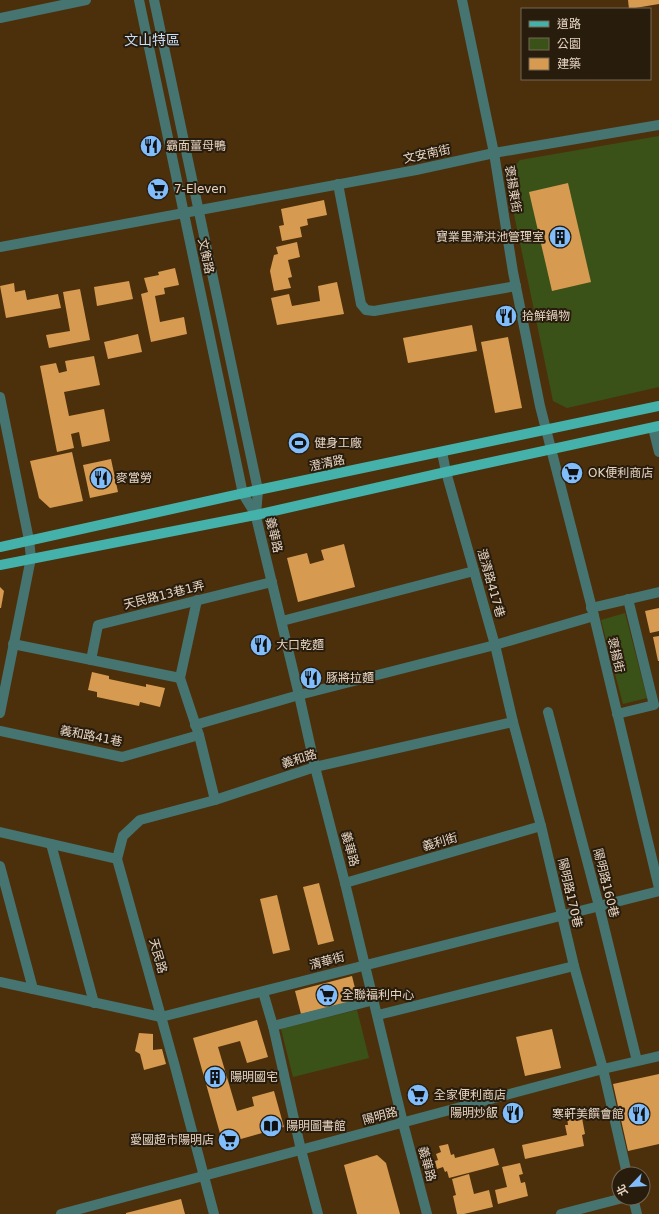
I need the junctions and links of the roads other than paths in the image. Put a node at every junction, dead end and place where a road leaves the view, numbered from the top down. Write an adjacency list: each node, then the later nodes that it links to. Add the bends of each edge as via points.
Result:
1 (86, 0): 5 (street)
2 (139, 0): 10 (street, 文衡路)
3 (154, 0): 9 (street, 文衡路)
4 (462, 0): 7 (street, 褒揚東街)
5 (0, 18)
6 (659, 125): 7 (street, 文安南街)
7 (494, 153): 8 (street, 文安南街); 12 (street, 褒揚東街)
8 (338, 184): 9 (street, 文安南街); 12 (street, via 361,304 366,310 374,311)
9 (200, 210): 10 (street, 文安南街); 21 (street, 文衡路)
10 (184, 213): 11 (street, 文安南街); 22 (street, 文衡路)
11 (0, 248)
12 (516, 286): 16 (street, 褒揚東街)
13 (0, 397): 24 (street)
14 (659, 406): 16 (main road, 澄清路)
15 (656, 427): 17 (main road); 19 (street)
16 (546, 430): 17 (street, 褒揚街); 18 (main road, 澄清路)
17 (551, 450): 20 (main road); 33 (street, 褒揚街)
18 (442, 452): 20 (street, 澄清路417巷); 21 (main road, 澄清路)
19 (659, 452)
20 (446, 472): 23 (main road); 28 (street, 澄清路417巷)
21 (258, 490): 22 (main road, 澄清路); 23 (street, 義華路)
22 (243, 494): 23 (street, 文衡路); 24 (main road, 澄清路)
23 (256, 515): 26 (main road); 29 (street, 義華路)
24 (29, 540): 25 (main road, 澄清路); 26 (street)
25 (0, 547)
26 (31, 558): 27 (main road); 35 (street)
27 (0, 565)
28 (474, 571): 34 (street); 36 (street, 澄清路417巷)
29 (272, 582): 32 (street, 天民路13巷1弄); 34 (street, 義華路)
30 (659, 592): 31 (street, 義和路41巷)
31 (628, 599): 33 (street, 義和路41巷); 43 (street, via 654,705)
32 (197, 600): 37 (street, 天民路13巷1弄, via 98,624); 39 (street)
33 (592, 612): 36 (street, 義和路41巷); 43 (street, 褒揚街)
34 (282, 621): 40 (street, 義華路)
35 (13, 644): 37 (street); 38 (street)
36 (495, 646): 40 (street, 義和路41巷); 44 (street, 澄清路417巷)
37 (91, 660): 39 (street)
38 (4, 672): 42 (street)
39 (180, 678): 45 (street)
40 (300, 695): 45 (street, 義和路41巷); 47 (street, 義華路)
41 (548, 712): 56 (street, 陽明路160巷)
42 (0, 713)
43 (617, 714): 55 (street, 褒揚街)
44 (513, 722): 47 (street, 義和路); 49 (street, 陽明路170巷)
45 (197, 730): 46 (street, 義和路41巷, via 122,757); 48 (street)
46 (0, 731)
47 (315, 767): 48 (street, 義和路); 54 (street, 義華路)
48 (215, 800): 52 (street, 義和路, via 140,820 123,836)
49 (541, 826): 54 (street, 義利街); 57 (street, 陽明路170巷)
50 (0, 832): 51 (street)
51 (51, 844): 52 (street); 64 (street)
52 (117, 859): 66 (street, 天民路)
53 (0, 866): 61 (street)
54 (345, 883): 58 (street, 義華路)
55 (659, 889): 56 (street, 清華街)
56 (599, 906): 57 (street, 清華街); 69 (street, 陽明路160巷)
57 (562, 915): 58 (street, 清華街); 59 (street, 陽明路170巷)
58 (365, 965): 62 (street, 清華街); 63 (street, 義華路)
59 (574, 966): 65 (street); 70 (street, 陽明路170巷)
60 (0, 982): 61 (street, 清華街)
61 (33, 989): 64 (street, 清華街)
62 (263, 992): 66 (street, 清華街); 67 (street)
63 (374, 1000): 65 (street, 義華路); 67 (street)
64 (94, 1003): 66 (street, 清華街)
65 (378, 1015): 71 (street, 義華路)
66 (161, 1017): 74 (street, 天民路)
67 (273, 1026): 72 (street)
68 (659, 1056): 69 (street, 陽明路)
69 (637, 1061): 70 (street, 陽明路)
70 (602, 1070): 71 (street, 陽明路); 73 (street, 陽明路170巷)
71 (403, 1124): 72 (street, 陽明路); 79 (street, 義華路)
72 (301, 1150): 74 (street, 陽明路); 78 (street)
73 (625, 1166)
74 (204, 1176): 76 (street, 陽明路); 77 (street, 天民路)
75 (611, 1201): 80 (street)
76 (61, 1214)
77 (214, 1214)
78 (318, 1214)
79 (427, 1214)
80 (562, 1214)

